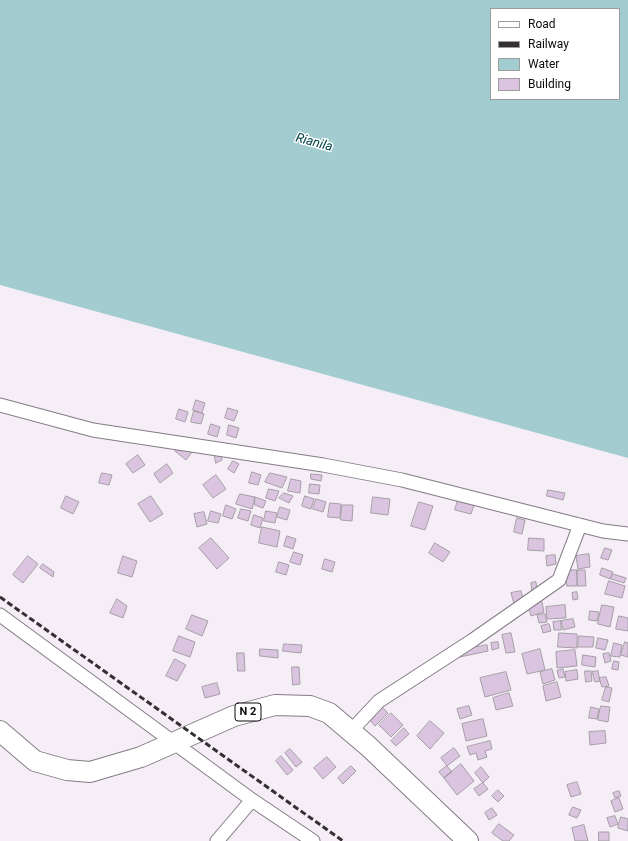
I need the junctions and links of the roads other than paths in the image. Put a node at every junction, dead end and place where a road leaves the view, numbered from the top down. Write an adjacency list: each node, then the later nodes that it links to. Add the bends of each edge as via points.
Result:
1 (0, 405): 2 (street, via 93,430 323,465 402,480)
2 (580, 525): 3 (street); 6 (street, via 559,580 379,701)
3 (628, 534)
4 (0, 615): 7 (street)
5 (0, 731): 7 (main road, N 2, via 35,761 67,770 90,772 141,757)
6 (350, 732): 7 (main road, N 2, via 329,713 310,706 275,705 234,716); 11 (main road, N 2)
7 (174, 741): 8 (street)
8 (252, 800): 9 (street); 10 (street)
9 (217, 841)
10 (313, 841)
11 (468, 841)

